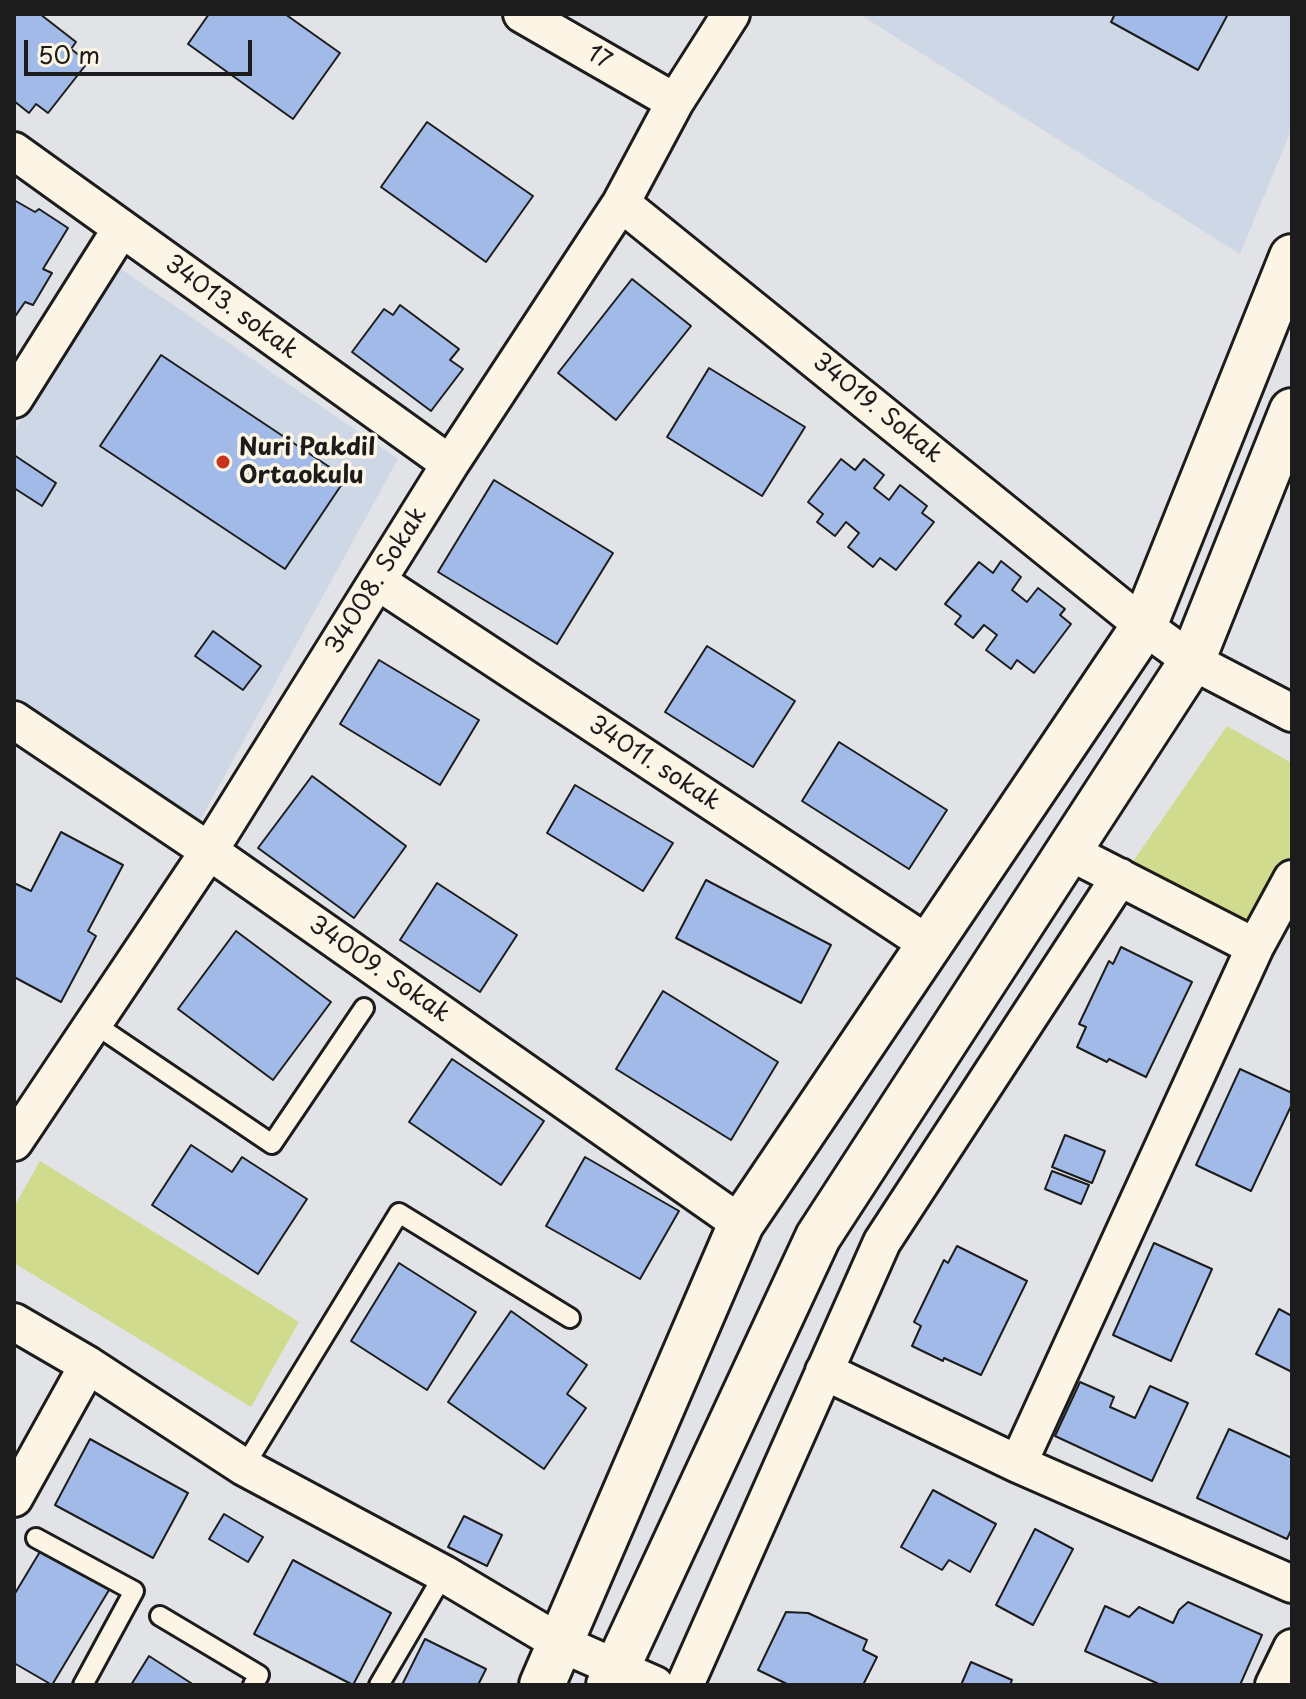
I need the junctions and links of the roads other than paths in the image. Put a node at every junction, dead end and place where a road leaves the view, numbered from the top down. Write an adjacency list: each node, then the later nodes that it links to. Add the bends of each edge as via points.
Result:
1 (522, 14): 3 (street, 17)
2 (731, 14): 3 (street, 34008. Sokak)
3 (675, 102): 5 (street, 34008. Sokak)
4 (14, 151): 6 (street, 34013. sokak)
5 (621, 203): 10 (street, 34008. Sokak); 12 (street, 34019. Sokak)
6 (121, 229): 8 (street); 10 (street, 34013. sokak)
7 (1292, 257): 12 (street)
8 (14, 399)
9 (1292, 411): 13 (street)
10 (450, 464): 11 (street, 34008. Sokak)
11 (377, 581): 16 (street, 34008. Sokak); 20 (street, 34011. sokak)
12 (1138, 621): 13 (street, 34019. Sokak); 20 (street)
13 (1192, 661): 14 (street, 34019. Sokak); 17 (street)
14 (1292, 713)
15 (14, 720): 16 (street, 34009. Sokak)
16 (209, 851): 23 (street, 34008. Sokak); 25 (street, 34009. Sokak)
17 (1068, 851): 18 (street); 39 (street, via 818,1237)
18 (1120, 877): 21 (street); 29 (street, via 882,1242)
19 (1292, 879): 21 (street)
20 (931, 946): 25 (street)
21 (1255, 947): 30 (street)
22 (364, 1008): 23 (lane, via 272,1144)
23 (93, 1023): 24 (street, 34008. Sokak)
24 (14, 1142)
25 (741, 1224): 37 (street)
26 (570, 1318): 31 (lane, via 399,1213)
27 (14, 1322): 28 (street)
28 (88, 1365): 31 (street); 32 (street)
29 (824, 1371): 30 (street); 44 (street)
30 (1018, 1464): 35 (street)
31 (244, 1467): 34 (street)
32 (14, 1498)
33 (36, 1538): 40 (lane, via 134,1591)
34 (444, 1574): 37 (street); 42 (lane)
35 (1292, 1584)
36 (160, 1616): 41 (lane, via 259,1675)
37 (560, 1643): 39 (street); 43 (street)
38 (1292, 1648): 45 (street)
39 (626, 1679)
40 (83, 1685)
41 (253, 1685)
42 (379, 1685)
43 (542, 1685)
44 (685, 1685)
45 (1274, 1685)

